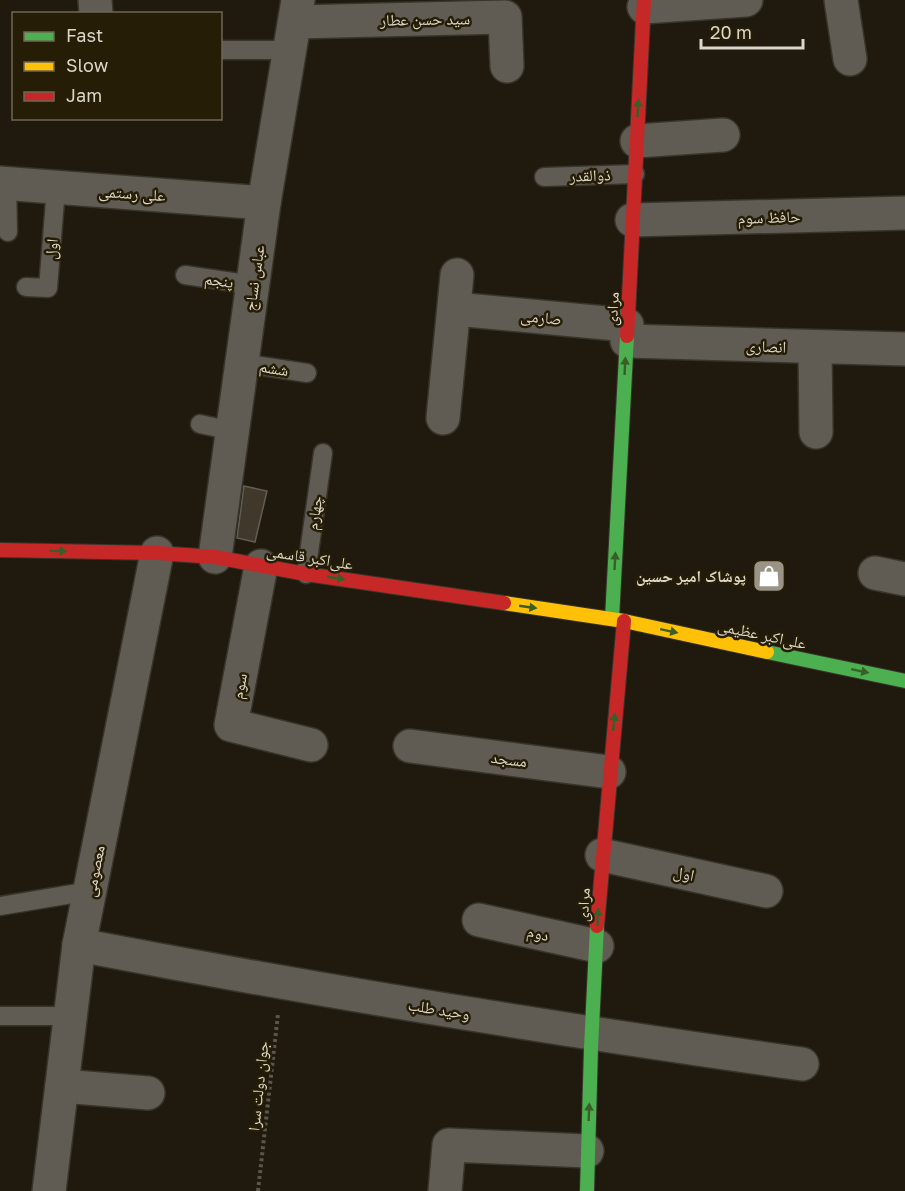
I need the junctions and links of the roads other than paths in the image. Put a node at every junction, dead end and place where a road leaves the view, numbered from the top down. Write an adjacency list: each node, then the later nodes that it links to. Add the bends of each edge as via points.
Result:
1 (746, 0): 3 (street)
2 (841, 0): 6 (street)
3 (644, 3): 9 (street, مرادی, one-way to 3)
4 (294, 24): 5 (lane); 7 (street, سید حسن عطار, via 505,17); 14 (street, عباس نساج)
5 (222, 49)
6 (850, 59)
7 (507, 66)
8 (723, 135): 9 (street)
9 (637, 141): 10 (street, مرادی)
10 (635, 174): 11 (lane, ذوالقدر); 16 (street, مرادی)
11 (544, 177)
12 (3, 184): 13 (street, علی رستمی); 17 (lane)
13 (56, 188): 14 (street, علی رستمی); 21 (lane, اول, via 48,288)
14 (264, 203): 20 (street, عباس نساج)
15 (905, 213): 16 (street, حافظ سوم)
16 (632, 220): 23 (street, مرادی)
17 (8, 232)
18 (185, 275): 20 (lane, پنجم)
19 (457, 275): 22 (street)
20 (253, 285): 26 (street, عباس نساج)
21 (26, 287)
22 (455, 309): 23 (street, صارمی); 28 (street)
23 (627, 333): 24 (street, انصاری); 38 (street, مرادی, one-way to 23)
24 (815, 347): 25 (street, انصاری); 31 (street)
25 (905, 349)
26 (242, 363): 27 (lane, ششم); 30 (street, عباس نساج)
27 (307, 373)
28 (443, 418)
29 (200, 424): 30 (lane)
30 (232, 431): 35 (street, عباس نساج)
31 (816, 432)
32 (323, 453): 37 (lane, چهارم)
33 (0, 550): 34 (street, علی‌اکبر قاسمی, one-way to 34)
34 (157, 553): 35 (street, علی‌اکبر قاسمی); 44 (street, معصومی)
35 (215, 557): 36 (street, علی‌اکبر قاسمی)
36 (261, 566): 37 (street, علی‌اکبر قاسمی); 40 (street, سوم, via 231,725)
37 (306, 574): 38 (street, علی‌اکبر قاسمی, one-way to 38)
38 (618, 620): 39 (street, علی‌اکبر عظیمی, one-way to 39); 42 (street, مرادی, one-way to 38)
39 (905, 681)
40 (311, 745)
41 (410, 746): 42 (street, مسجد)
42 (609, 772): 43 (street, مرادی)
43 (602, 855): 45 (street, اول); 49 (street, مرادی, one-way to 43)
44 (90, 891): 46 (lane); 48 (street, معصومی)
45 (766, 891)
46 (0, 906)
47 (479, 921): 49 (street, دوم)
48 (79, 945): 51 (street, معصومی); 52 (street, وحید طلب)
49 (597, 946): 52 (street, مرادی)
50 (0, 1016): 51 (lane)
51 (70, 1017): 54 (street, معصومی)
52 (591, 1034): 53 (street, وحید طلب); 56 (street, مرادی, one-way to 52)
53 (802, 1064)
54 (62, 1086): 55 (street); 57 (street, معصومی)
55 (148, 1094)
56 (587, 1150): 58 (street, via 449,1144); 59 (street, مرادی)
57 (49, 1191)
58 (445, 1191)
59 (587, 1191)

